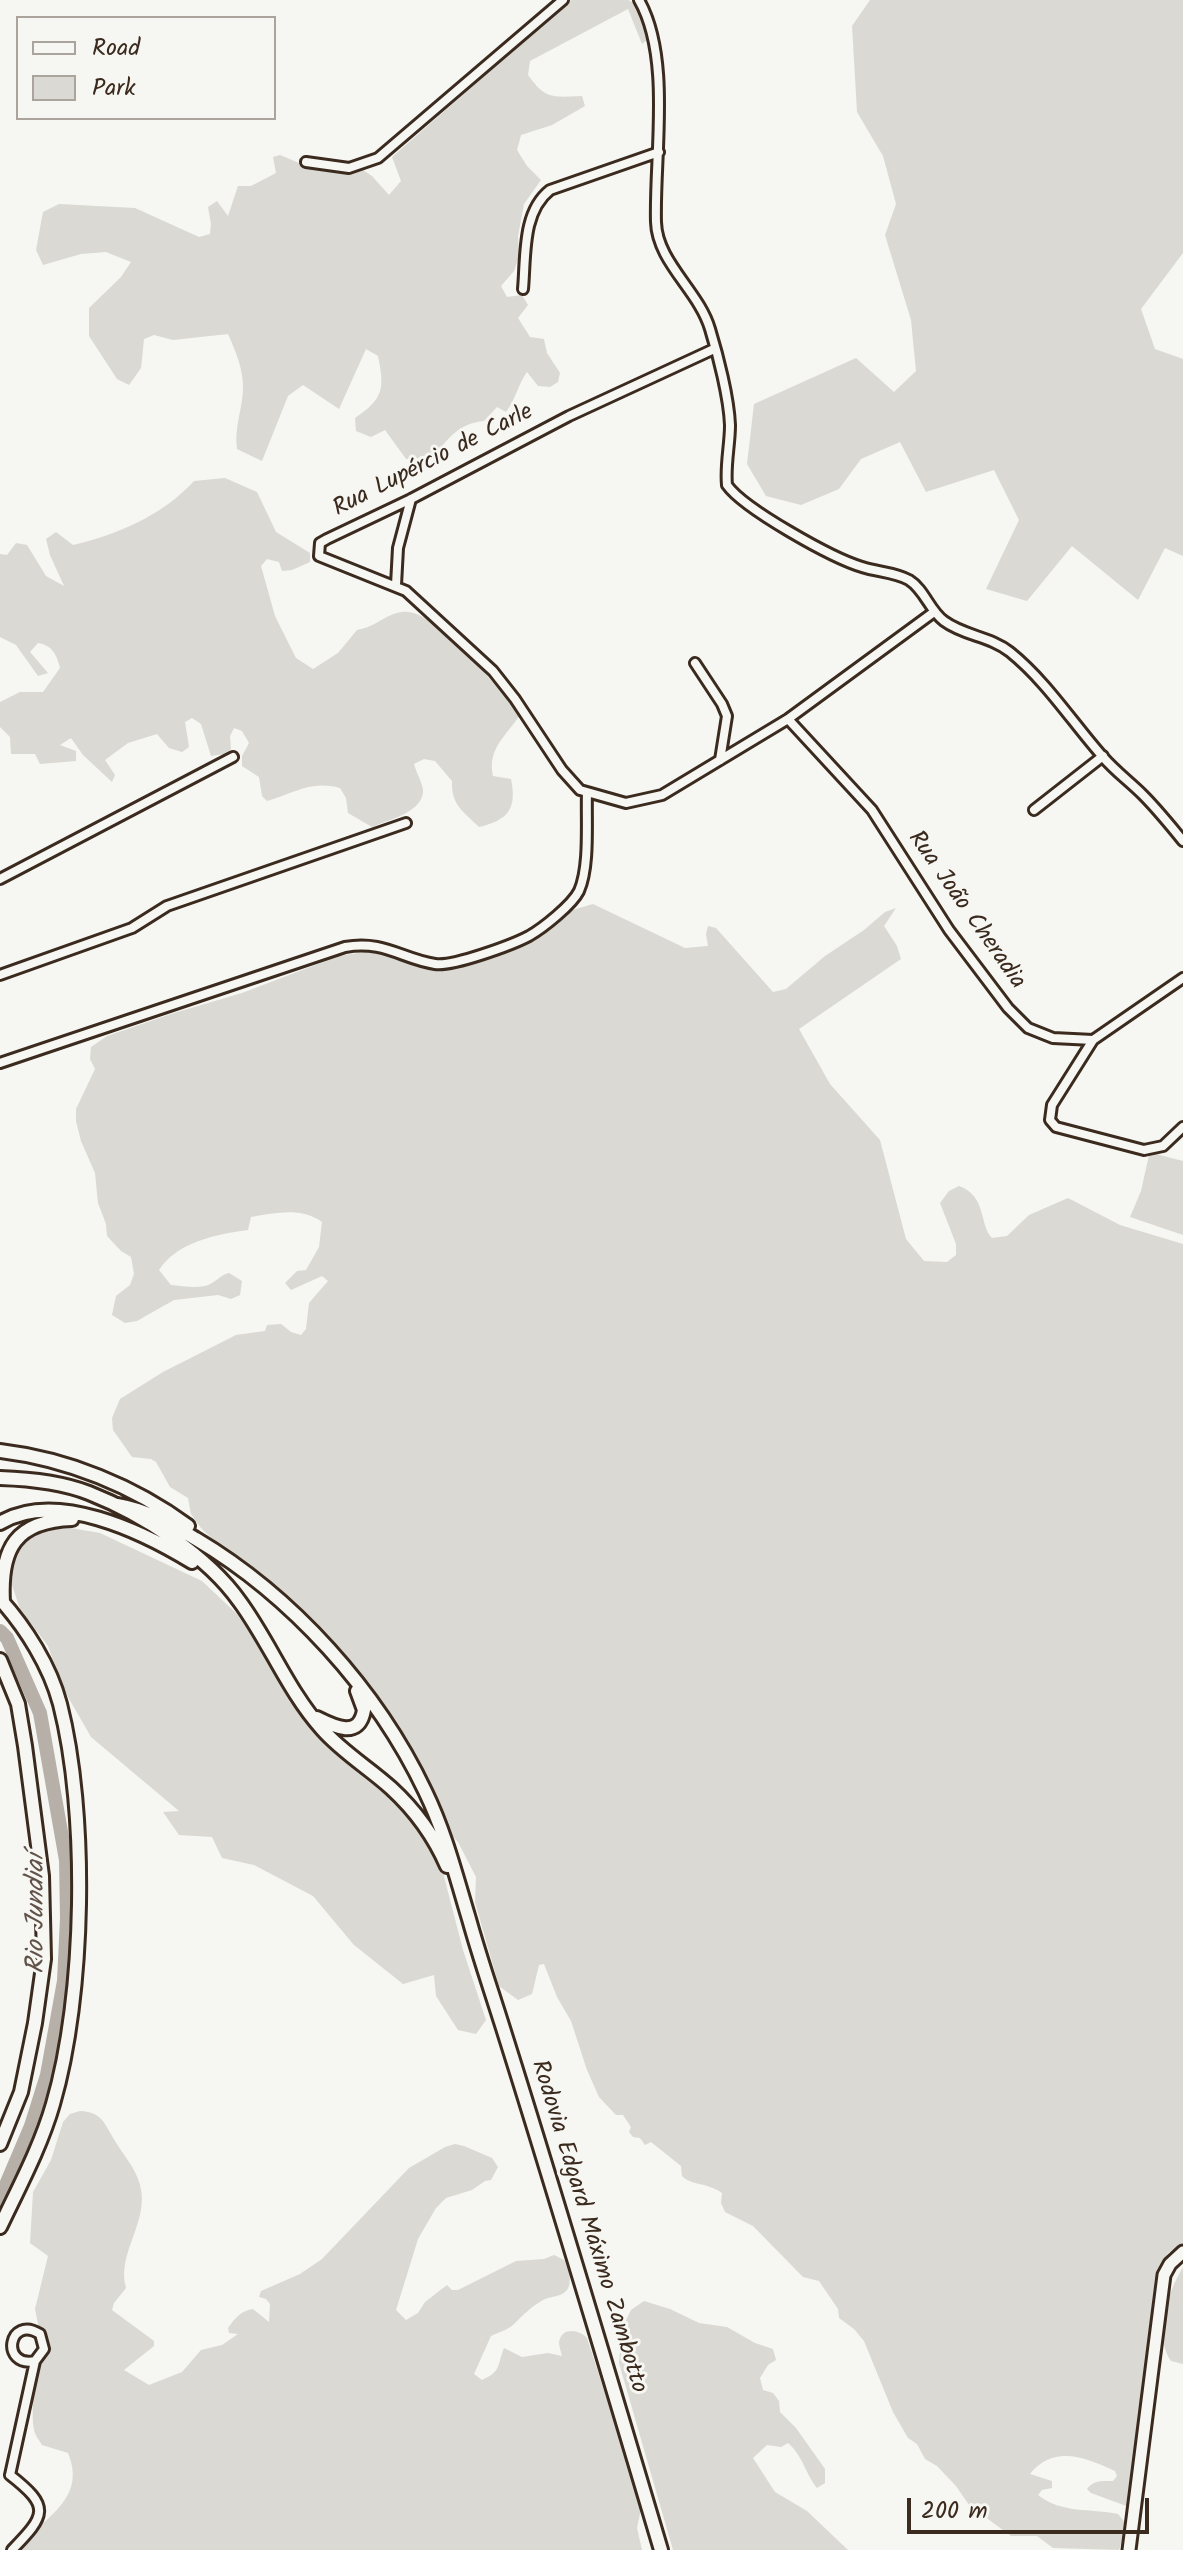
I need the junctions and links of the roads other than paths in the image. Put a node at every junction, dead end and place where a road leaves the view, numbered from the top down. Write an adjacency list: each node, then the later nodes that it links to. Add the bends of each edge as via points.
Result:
1 (563, 0): 4 (street, via 378,158 349,168)
2 (639, 0): 3 (street, via 655,47)
3 (659, 152): 5 (street, via 539,198 529,220); 6 (street, via 657,238 704,313)
4 (306, 162)
5 (523, 289)
6 (714, 349): 7 (street, Rua Lupércio de Carle, via 569,416); 9 (street, via 728,406 727,485 735,496 832,554 911,581)
7 (411, 499): 8 (street, via 398,548); 8 (street, Rua Lupércio de Carle, via 318,548 319,556)
8 (396, 585): 15 (street, Rua Lupércio de Carle, via 493,671 562,770)
9 (934, 612): 11 (street); 12 (street, via 952,626 1007,650 1065,707)
10 (695, 663): 14 (street, via 727,716)
11 (788, 719): 14 (street); 22 (street, Rua João Cheradia, via 872,810 949,930 1008,1008 1028,1028 1053,1038)
12 (1103, 756): 16 (street); 18 (street)
13 (233, 757): 19 (street)
14 (720, 760): 15 (street, via 662,795 626,803)
15 (587, 793): 23 (street, via 580,888 573,901 529,936 455,963 435,964 360,944)
16 (1034, 810)
17 (406, 823): 20 (street, via 167,906 132,928)
18 (1183, 841)
19 (0, 879)
20 (0, 975)
21 (1183, 978): 22 (street)
22 (1093, 1040): 24 (street, via 1052,1105 1050,1120 1056,1127 1144,1150 1163,1146)
23 (0, 1063)
24 (1183, 1127)
25 (0, 1451): 30 (main road, via 52,1461 106,1480 161,1507)
26 (0, 1478): 27 (main road, Rodovia Edgard Máximo Zambotto, via 34,1479)
27 (117, 1505): 30 (main road, Rodovia Edgard Máximo Zambotto, via 154,1515); 32 (main road, Rodovia Edgard Máximo Zambotto, via 203,1563)
28 (92, 1519): 29 (main road, via 32,1511); 31 (main road, via 34,1524 14,1541 4,1562); 32 (main road, via 145,1535 194,1564)
29 (0, 1523)
30 (218, 1551): 34 (main road, Rodovia Edgard Máximo Zambotto, via 308,1629)
31 (2, 1600): 38 (main road, via 43,1660 59,1702 72,1764 78,1868 76,1960 53,2104)
32 (253, 1621): 35 (main road, Rodovia Edgard Máximo Zambotto)
33 (0, 1660): 37 (main road, via 18,1704 25,1746 42,1876 44,1959 21,2092)
34 (349, 1674): 35 (main road, via 363,1702 359,1723 342,1730); 36 (main road, Rodovia Edgard Máximo Zambotto, via 425,1790)
35 (311, 1715): 36 (main road, Rodovia Edgard Máximo Zambotto, via 420,1819)
36 (468, 1917): 43 (main road, Rodovia Edgard Máximo Zambotto)
37 (0, 2144)
38 (0, 2227)
39 (1183, 2252): 44 (main road, via 1170,2264 1161,2290)
40 (35, 2361): 40 (street, via 44,2349 40,2334 23,2329 10,2343 11,2352 26,2363); 41 (street)
41 (5, 2474): 42 (street, via 29,2490 40,2514)
42 (12, 2550)
43 (661, 2550)
44 (1129, 2550)

